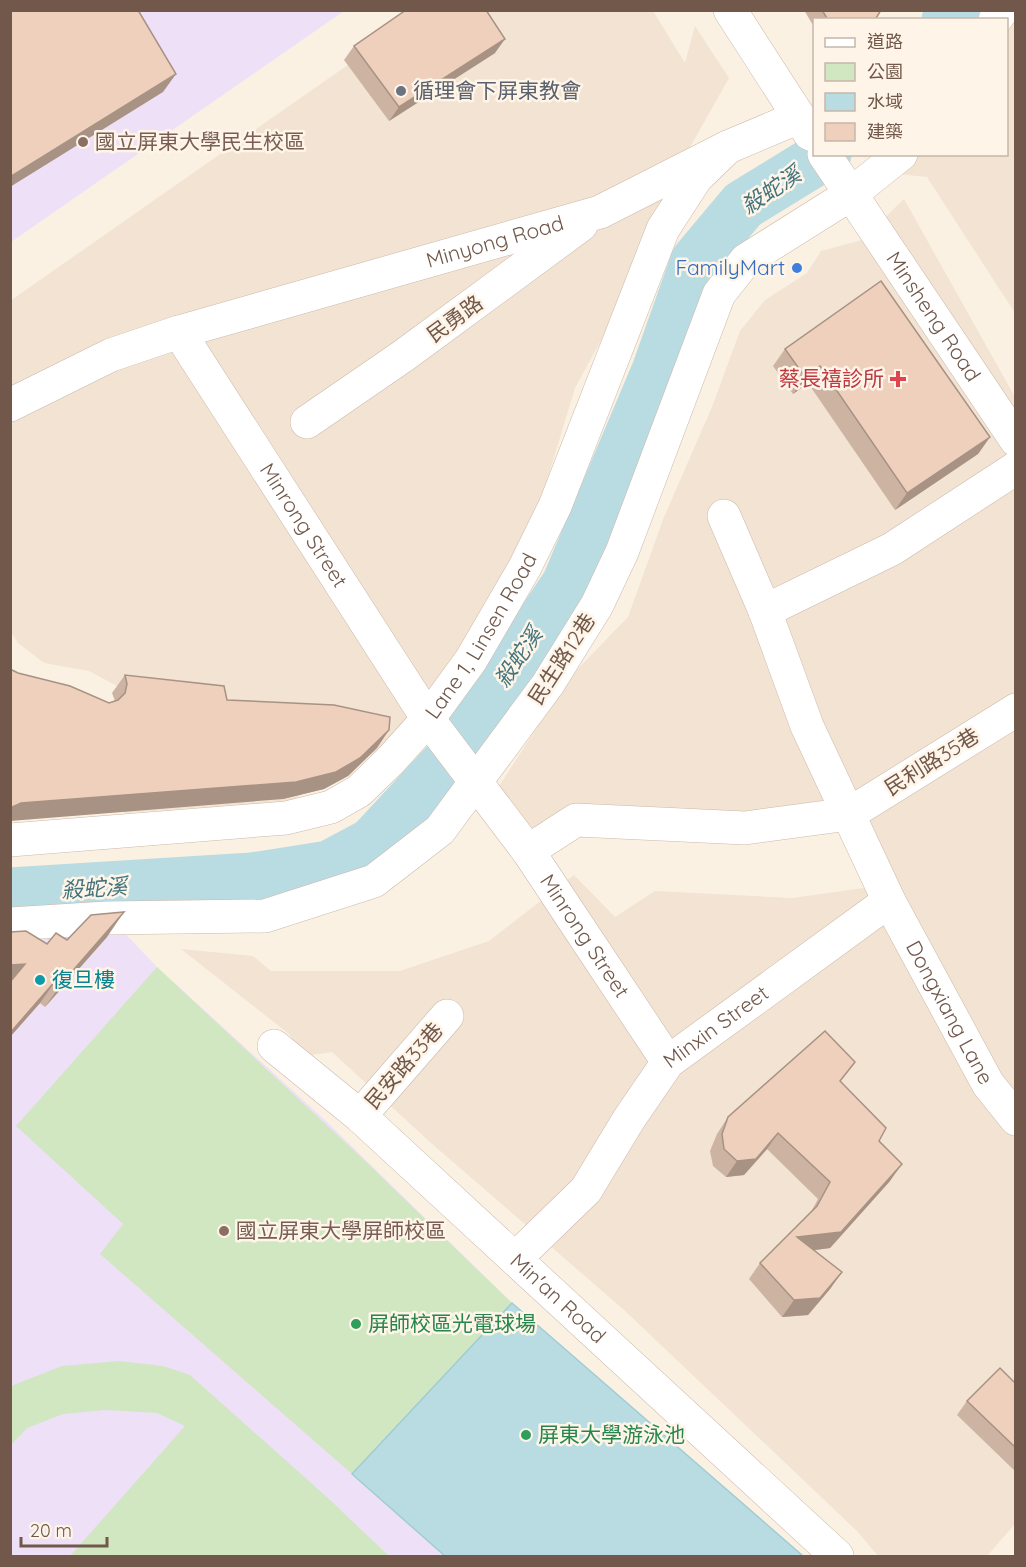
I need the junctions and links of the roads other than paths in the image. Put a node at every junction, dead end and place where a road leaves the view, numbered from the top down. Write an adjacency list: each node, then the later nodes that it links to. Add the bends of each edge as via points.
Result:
1 (730, 10): 2 (street)
2 (807, 129): 3 (street, Minyong Road)
3 (728, 147): 7 (street, Minyong Road); 16 (street, Lane 1, Linsen Road, via 696,178 663,229 555,506 471,660)
4 (825, 156): 6 (street, Minsheng Road)
5 (898, 156): 6 (street, 民生路12巷)
6 (851, 194): 11 (street, Minsheng Road); 17 (street, 民生路12巷, via 746,260 719,294 622,552 597,605 548,684)
7 (600, 212): 8 (street, Minyong Road); 10 (street, 民勇路)
8 (179, 332): 9 (street, via 111,355); 16 (street, Minrong Street)
9 (10, 405)
10 (307, 422)
11 (1016, 440)
12 (1016, 468): 14 (street, via 892,549)
13 (724, 516): 14 (street)
14 (765, 611): 18 (street, via 807,726)
15 (1016, 710): 18 (street, 民利路35巷)
16 (428, 719): 17 (street, Minrong Street); 19 (street, Lane 1, Linsen Road, via 358,792 331,807 286,818)
17 (475, 784): 20 (street, Minrong Street); 22 (street, 民生路12巷, via 440,830 374,881 265,916)
18 (849, 814): 20 (street, via 745,828 576,820); 21 (street)
19 (10, 840)
20 (528, 851): 25 (street, Minrong Street)
21 (889, 901): 25 (street, Minxin Street); 27 (street, Dongxiang Lane, via 988,1084)
22 (10, 924)
23 (447, 1016): 26 (street, 民安路33巷)
24 (274, 1046): 26 (street, Min'an Road)
25 (669, 1062): 28 (street, Minxin Street, via 586,1190)
26 (360, 1116): 28 (street, Min'an Road)
27 (1016, 1119)
28 (516, 1258): 29 (street, Min'an Road)
29 (837, 1557)

